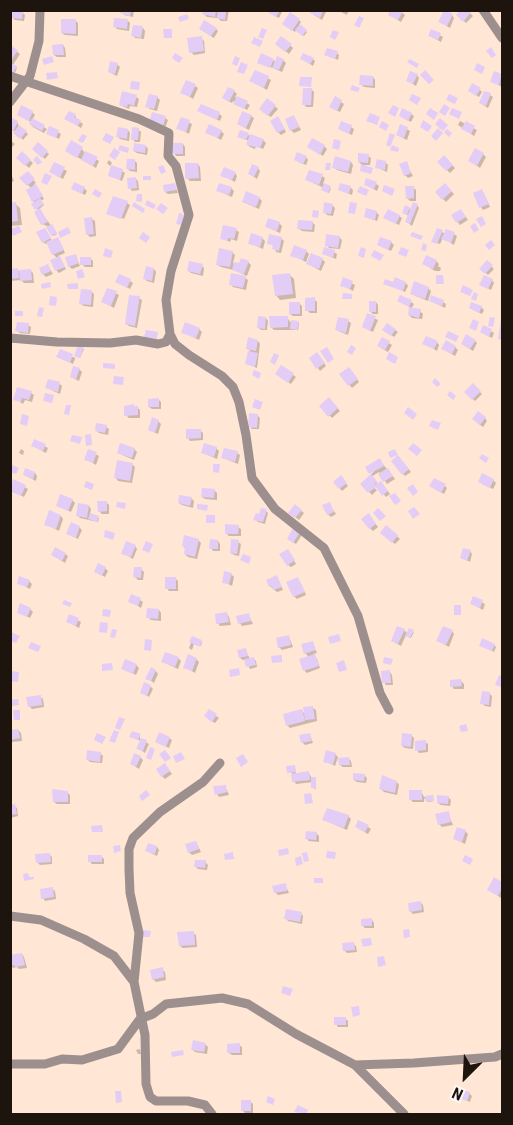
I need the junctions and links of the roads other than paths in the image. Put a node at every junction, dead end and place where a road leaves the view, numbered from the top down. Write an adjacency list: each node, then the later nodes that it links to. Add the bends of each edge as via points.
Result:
1 (40, 10): 5 (street, via 38,49)
2 (483, 10): 3 (street)
3 (502, 38)
4 (10, 76): 5 (street)
5 (28, 81): 6 (street); 7 (street, via 169,133 168,156 176,166 189,214 166,300)
6 (10, 102)
7 (170, 334): 8 (street, via 166,342 158,344 136,340 110,343); 9 (street, via 189,355 233,387 252,478 275,509 324,548 358,616)
8 (10, 338)
9 (389, 711)
10 (220, 763): 12 (street, via 203,782 133,838 129,849 129,892 139,933)
11 (10, 916): 12 (street, via 41,920 84,939 114,956)
12 (134, 982): 13 (street)
13 (140, 1019): 15 (street, via 118,1049 82,1060); 16 (street, via 166,1004 222,998 240,1001); 17 (street, via 150,1097 156,1101 188,1101 205,1106)
14 (502, 1054): 16 (street, via 414,1064)
15 (10, 1064)
16 (355, 1065): 18 (street)
17 (212, 1114)
18 (404, 1114)

